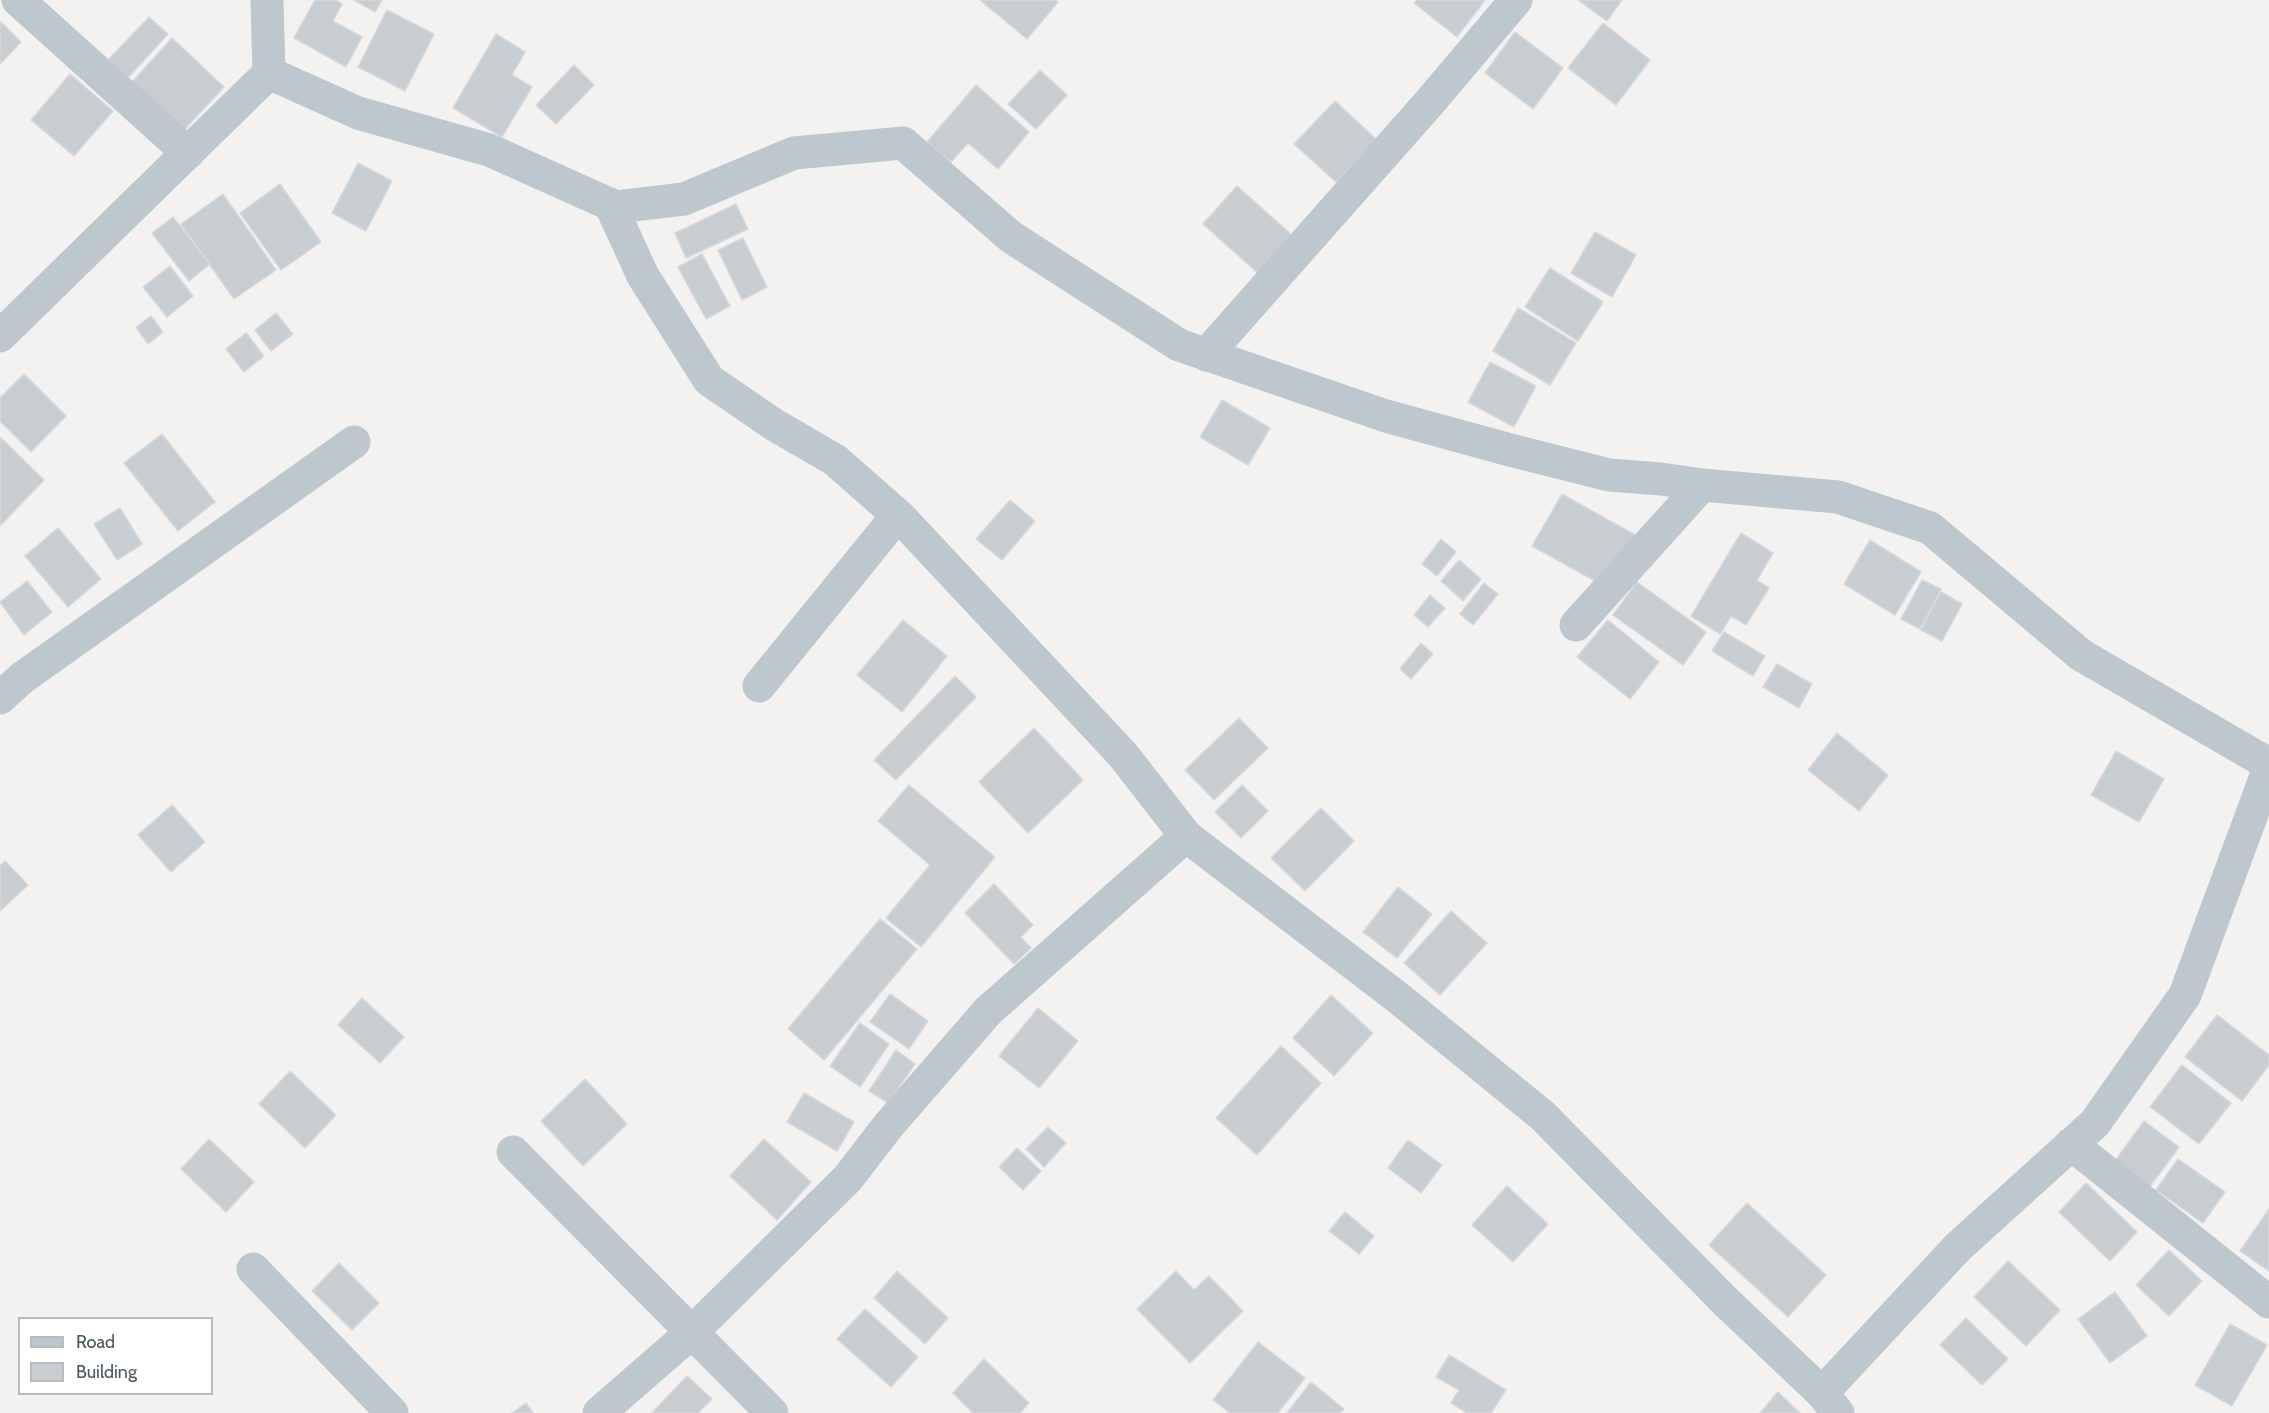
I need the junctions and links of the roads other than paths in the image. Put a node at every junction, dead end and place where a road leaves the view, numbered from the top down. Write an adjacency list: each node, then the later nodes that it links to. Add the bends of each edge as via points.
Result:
1 (18, 0): 5 (street)
2 (267, 0): 4 (street)
3 (1516, 0): 8 (street)
4 (269, 73): 5 (street); 6 (street, via 358,113 489,150)
5 (188, 153): 7 (street)
6 (610, 204): 8 (street, via 616,207 684,199 794,153 903,143 1011,237 1179,345); 11 (street, via 643,276 709,380 773,424 836,460)
7 (0, 336)
8 (1206, 355): 10 (street, via 1386,416 1510,450 1609,475)
9 (354, 442): 14 (street, via 22,678)
10 (1702, 485): 12 (street); 15 (street, via 1838,497 1929,528 2082,655)
11 (901, 518): 13 (street, via 888,527); 16 (street, via 1124,755)
12 (1576, 625)
13 (759, 686)
14 (0, 698)
15 (2269, 766): 17 (street, via 2186,995 2094,1124)
16 (1186, 836): 21 (street, via 988,1011 848,1178); 22 (street, via 1397,997 1543,1116)
17 (2071, 1144): 20 (street); 22 (street, via 1958,1247)
18 (513, 1152): 21 (street)
19 (253, 1269): 23 (street)
20 (2269, 1302)
21 (691, 1334): 24 (street); 25 (street)
22 (1830, 1403)
23 (392, 1413)
24 (599, 1413)
25 (772, 1413)

